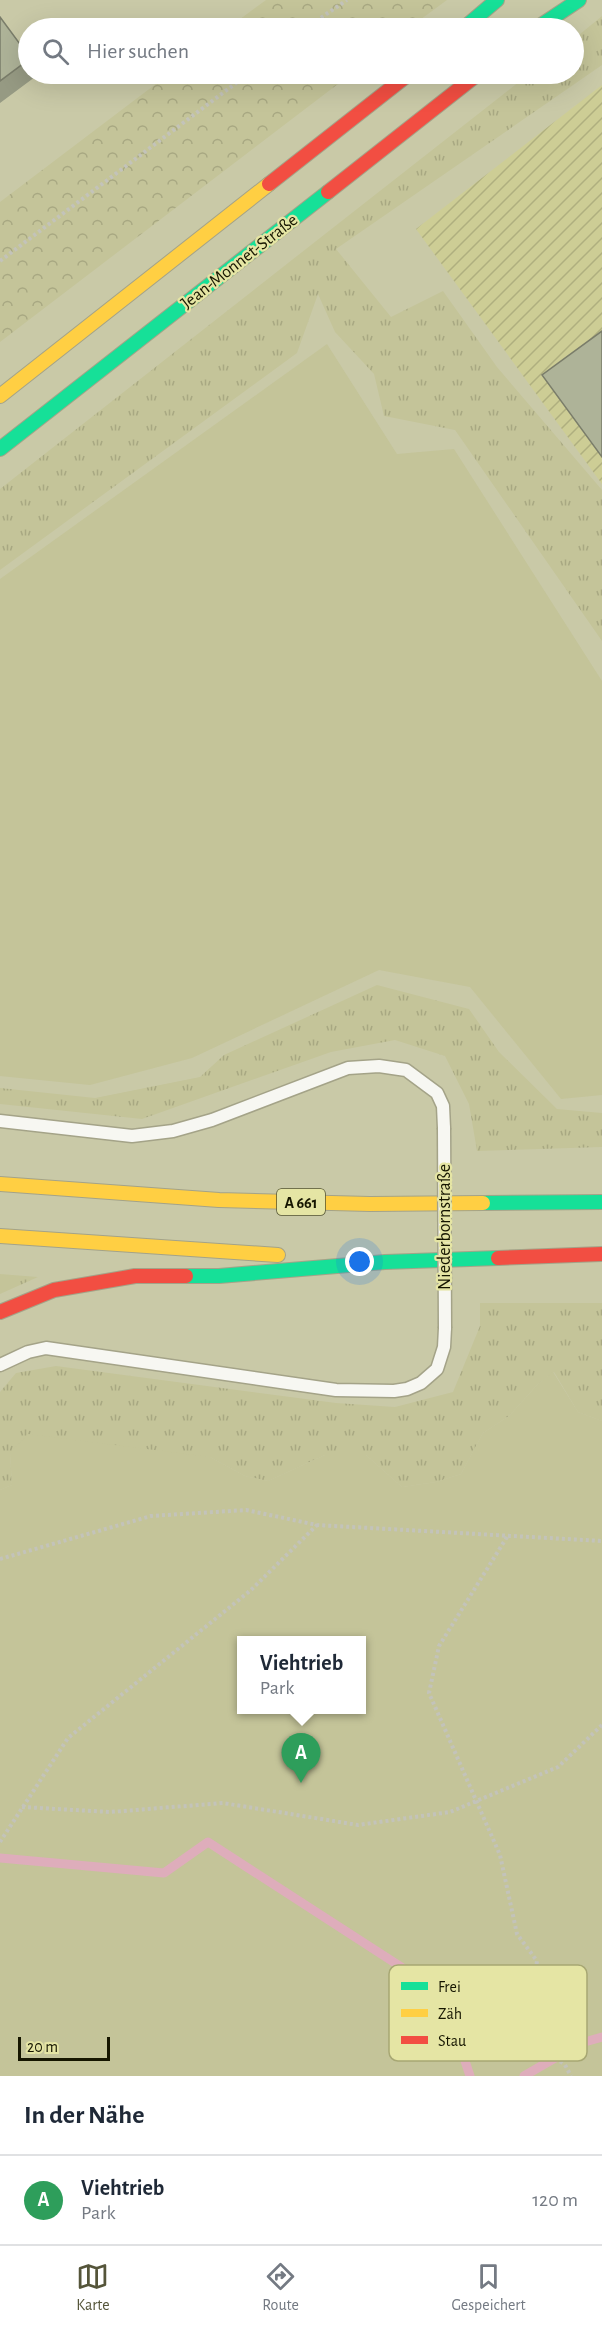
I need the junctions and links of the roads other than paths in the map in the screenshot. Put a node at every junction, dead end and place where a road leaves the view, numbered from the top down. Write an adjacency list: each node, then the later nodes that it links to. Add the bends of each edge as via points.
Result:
1 (497, 0): 3 (main road)
2 (579, 0): 4 (main road)
3 (476, 18)
4 (552, 18)
5 (396, 84): 7 (main road)
6 (465, 84): 8 (main road, Jean-Monnet-Straße)
7 (0, 396)
8 (0, 449)
9 (0, 1121): 16 (lane, Niederbornstraße, bridge, via 132,1136 173,1131 348,1068 379,1066 406,1070 437,1093 443,1106 445,1328 437,1369 421,1383 394,1391 336,1389 46,1348)
10 (0, 1184): 11 (main road, A 661, via 231,1200 370,1204)
11 (602, 1202)
12 (0, 1236): 14 (main road)
13 (602, 1254): 14 (main road)
14 (385, 1262): 15 (main road, via 219,1276 135,1276 54,1290)
15 (0, 1312)
16 (0, 1365)

